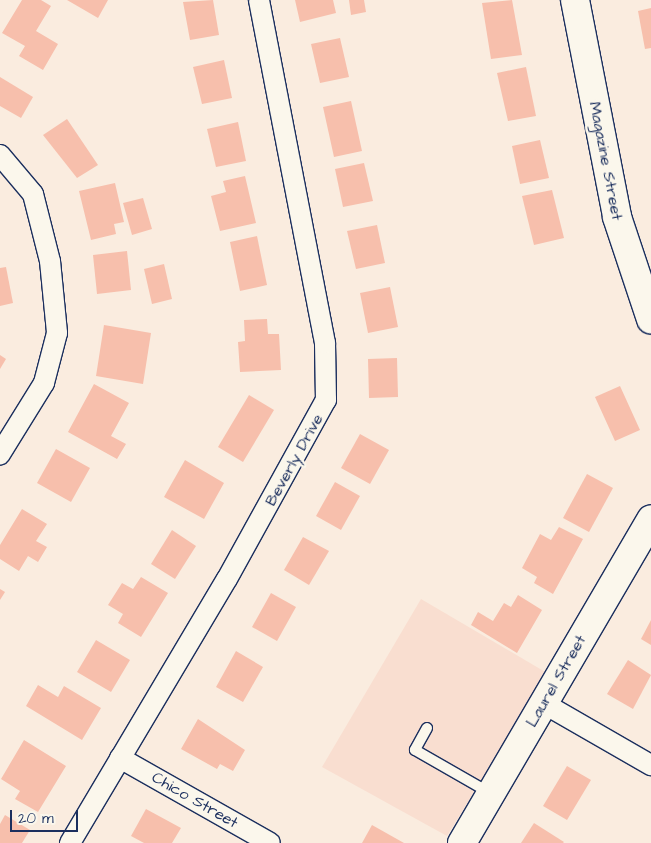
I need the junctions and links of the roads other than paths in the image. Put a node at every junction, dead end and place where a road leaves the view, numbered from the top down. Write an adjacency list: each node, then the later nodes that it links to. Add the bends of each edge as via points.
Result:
1 (259, 0): 9 (street, Beverly Drive, via 325,344 326,400)
2 (575, 0): 4 (street, Magazine Street, via 617,217)
3 (0, 155): 5 (street, via 32,194 50,261 57,333 44,383)
4 (651, 319)
5 (0, 454)
6 (651, 520): 7 (street, Laurel Street)
7 (543, 703): 10 (street); 11 (street, Laurel Street)
8 (427, 728): 11 (lane, via 415,750)
9 (120, 758): 12 (street, Beverly Drive); 13 (street, Chico Street)
10 (651, 764)
11 (490, 794): 14 (street, Laurel Street)
12 (70, 843)
13 (270, 843)
14 (462, 843)

